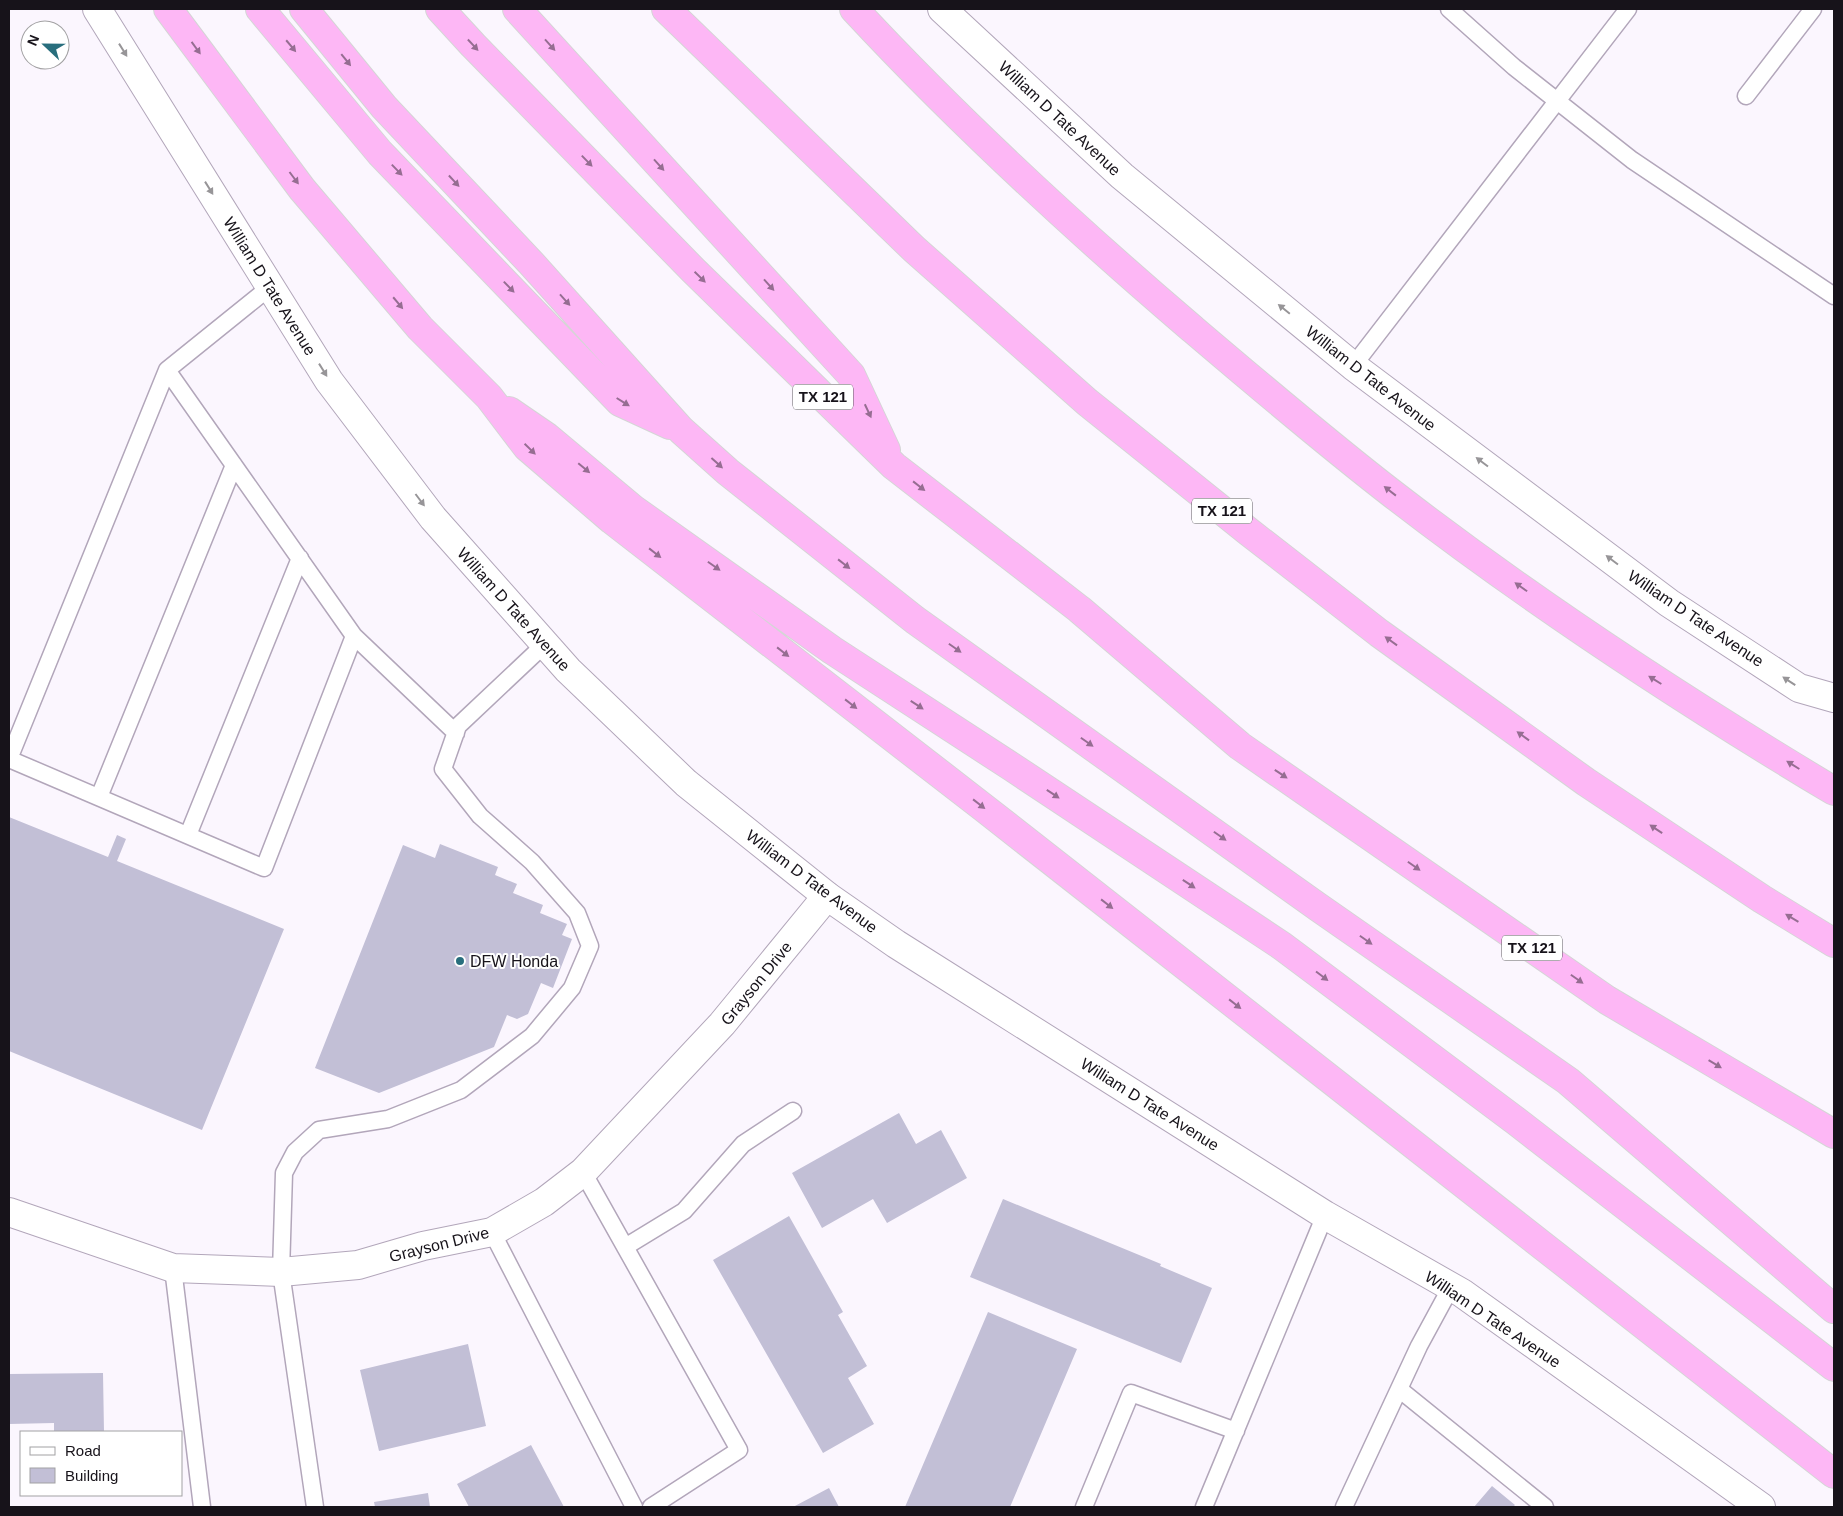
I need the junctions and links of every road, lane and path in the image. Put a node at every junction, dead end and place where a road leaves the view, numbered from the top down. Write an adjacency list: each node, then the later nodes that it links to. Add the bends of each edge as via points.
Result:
1 (97, 9): 15 (main road, William D Tate Avenue, one-way to 15)
2 (168, 9): 19 (highway, one-way to 19, via 302,189 420,328)
3 (260, 9): 20 (highway, one-way to 20, via 380,153 620,402)
4 (304, 9): 20 (highway, one-way to 20, via 384,107 531,263)
5 (440, 9): 22 (highway, TX 121, one-way to 22, via 693,270)
6 (517, 9): 22 (highway, one-way to 22, via 851,375)
7 (666, 9): 32 (highway, TX 121, one-way to 7, via 1586,782 1380,633 1249,532 1087,402 914,249)
8 (854, 9): 28 (highway, one-way to 8, via 1646,674 1496,570 1294,415 1058,212 972,130)
9 (942, 9): 17 (main road, William D Tate Avenue, one-way to 9, via 1122,176)
10 (1449, 9): 14 (lane)
11 (1812, 9): 13 (lane)
12 (1628, 10): 14 (lane)
13 (1746, 96)
14 (1557, 101): 16 (lane, via 1632,160); 17 (lane)
15 (270, 287): 18 (lane); 25 (main road, William D Tate Avenue, one-way to 25, via 329,381 434,518)
16 (1834, 296)
17 (1353, 366): 26 (main road, William D Tate Avenue, one-way to 17, via 1799,688 1669,603)
18 (167, 370): 21 (lane); 29 (lane, via 9,759)
19 (489, 397): 44 (highway, one-way to 44, via 547,437 633,509 832,650 1282,946 1524,1127); 47 (highway, one-way to 47, via 527,447 612,520)
20 (681, 430): 43 (highway, one-way to 43, via 728,472 915,620 1568,1081)
21 (234, 465): 23 (lane); 29 (lane)
22 (894, 466): 34 (highway, TX 121, one-way to 34, via 1079,609 1240,746 1607,1000)
23 (300, 558): 24 (lane); 30 (lane)
24 (354, 636): 27 (lane); 30 (lane, via 264,868)
25 (545, 644): 27 (lane, via 458,726); 31 (main road, William D Tate Avenue, via 686,783)
26 (1834, 698)
27 (456, 733): 41 (lane, via 443,769 480,816 532,862 577,913 590,946 572,988 532,1036 461,1090 388,1118 319,1130 295,1152 284,1173)
28 (1834, 791)
29 (99, 797): 30 (lane)
30 (188, 835)
31 (827, 896): 35 (main road, Grayson Drive, via 722,1024); 37 (main road, William D Tate Avenue, via 896,944)
32 (1834, 943)
33 (793, 1111): 39 (lane, via 743,1144 684,1211)
34 (1834, 1134)
35 (583, 1172): 38 (main road, Grayson Drive, via 544,1202); 39 (lane)
36 (9, 1212): 40 (main road, Grayson Drive)
37 (1325, 1215): 42 (main road, William D Tate Avenue); 46 (lane)
38 (492, 1232): 41 (main road, Grayson Drive, via 423,1246 358,1265); 50 (lane)
39 (625, 1246): 51 (lane, via 739,1450)
40 (174, 1268): 41 (main road, Grayson Drive); 48 (lane)
41 (281, 1272): 49 (lane)
42 (1451, 1287): 45 (lane); 56 (main road, William D Tate Avenue)
43 (1834, 1309)
44 (1834, 1368)
45 (1399, 1389): 54 (lane); 55 (lane)
46 (1236, 1431): 52 (lane, via 1131,1393); 53 (lane)
47 (1834, 1474)
48 (202, 1507)
49 (315, 1507)
50 (634, 1507)
51 (652, 1507)
52 (1084, 1507)
53 (1204, 1507)
54 (1344, 1507)
55 (1545, 1507)
56 (1760, 1507)

